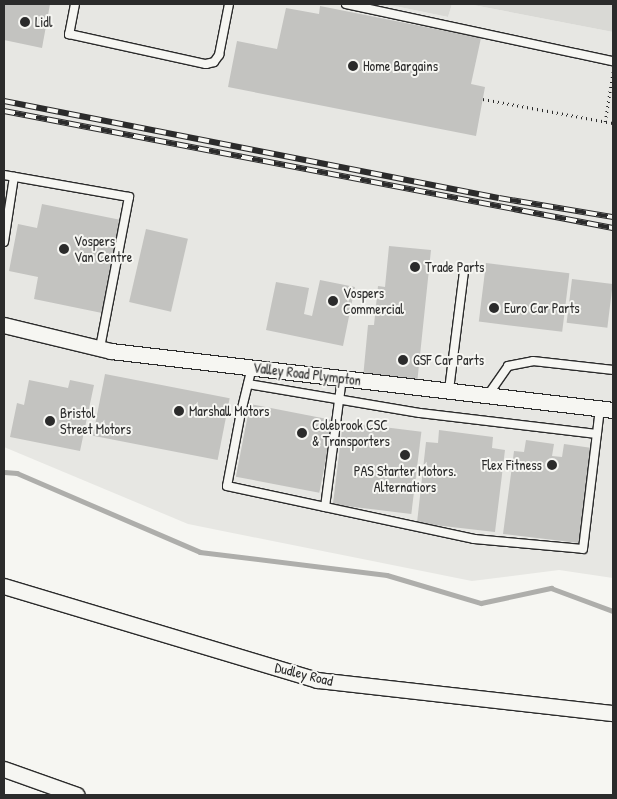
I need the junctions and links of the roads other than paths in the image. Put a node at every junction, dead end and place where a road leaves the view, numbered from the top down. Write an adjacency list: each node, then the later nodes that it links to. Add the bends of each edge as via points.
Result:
1 (75, 4): 2 (lane, via 69,34 206,64 219,56)
2 (229, 4)
3 (346, 4): 4 (lane)
4 (613, 61)
5 (4, 174): 6 (lane)
6 (14, 177): 7 (lane); 11 (lane, via 129,197)
7 (6, 212): 8 (lane)
8 (4, 242)
9 (464, 272): 16 (lane)
10 (4, 325): 11 (street, Valley Road Plympton)
11 (100, 348): 12 (street, Valley Road Plympton)
12 (252, 367): 14 (street, Valley Road Plympton); 15 (lane)
13 (613, 370): 17 (lane, via 533,361 508,366)
14 (342, 378): 16 (street, Valley Road Plympton); 18 (lane)
15 (248, 384): 18 (lane); 21 (lane, via 226,486)
16 (449, 390): 17 (street, Valley Road Plympton)
17 (488, 395): 19 (street, Valley Road Plympton)
18 (339, 398): 20 (lane, via 420,414); 21 (lane)
19 (606, 409): 20 (lane)
20 (597, 434): 21 (lane, via 583,549 474,540)
21 (325, 507)
22 (4, 586): 23 (street, Dudley Road, via 317,680)
23 (613, 713)
24 (4, 769): 25 (street)
25 (77, 795)

